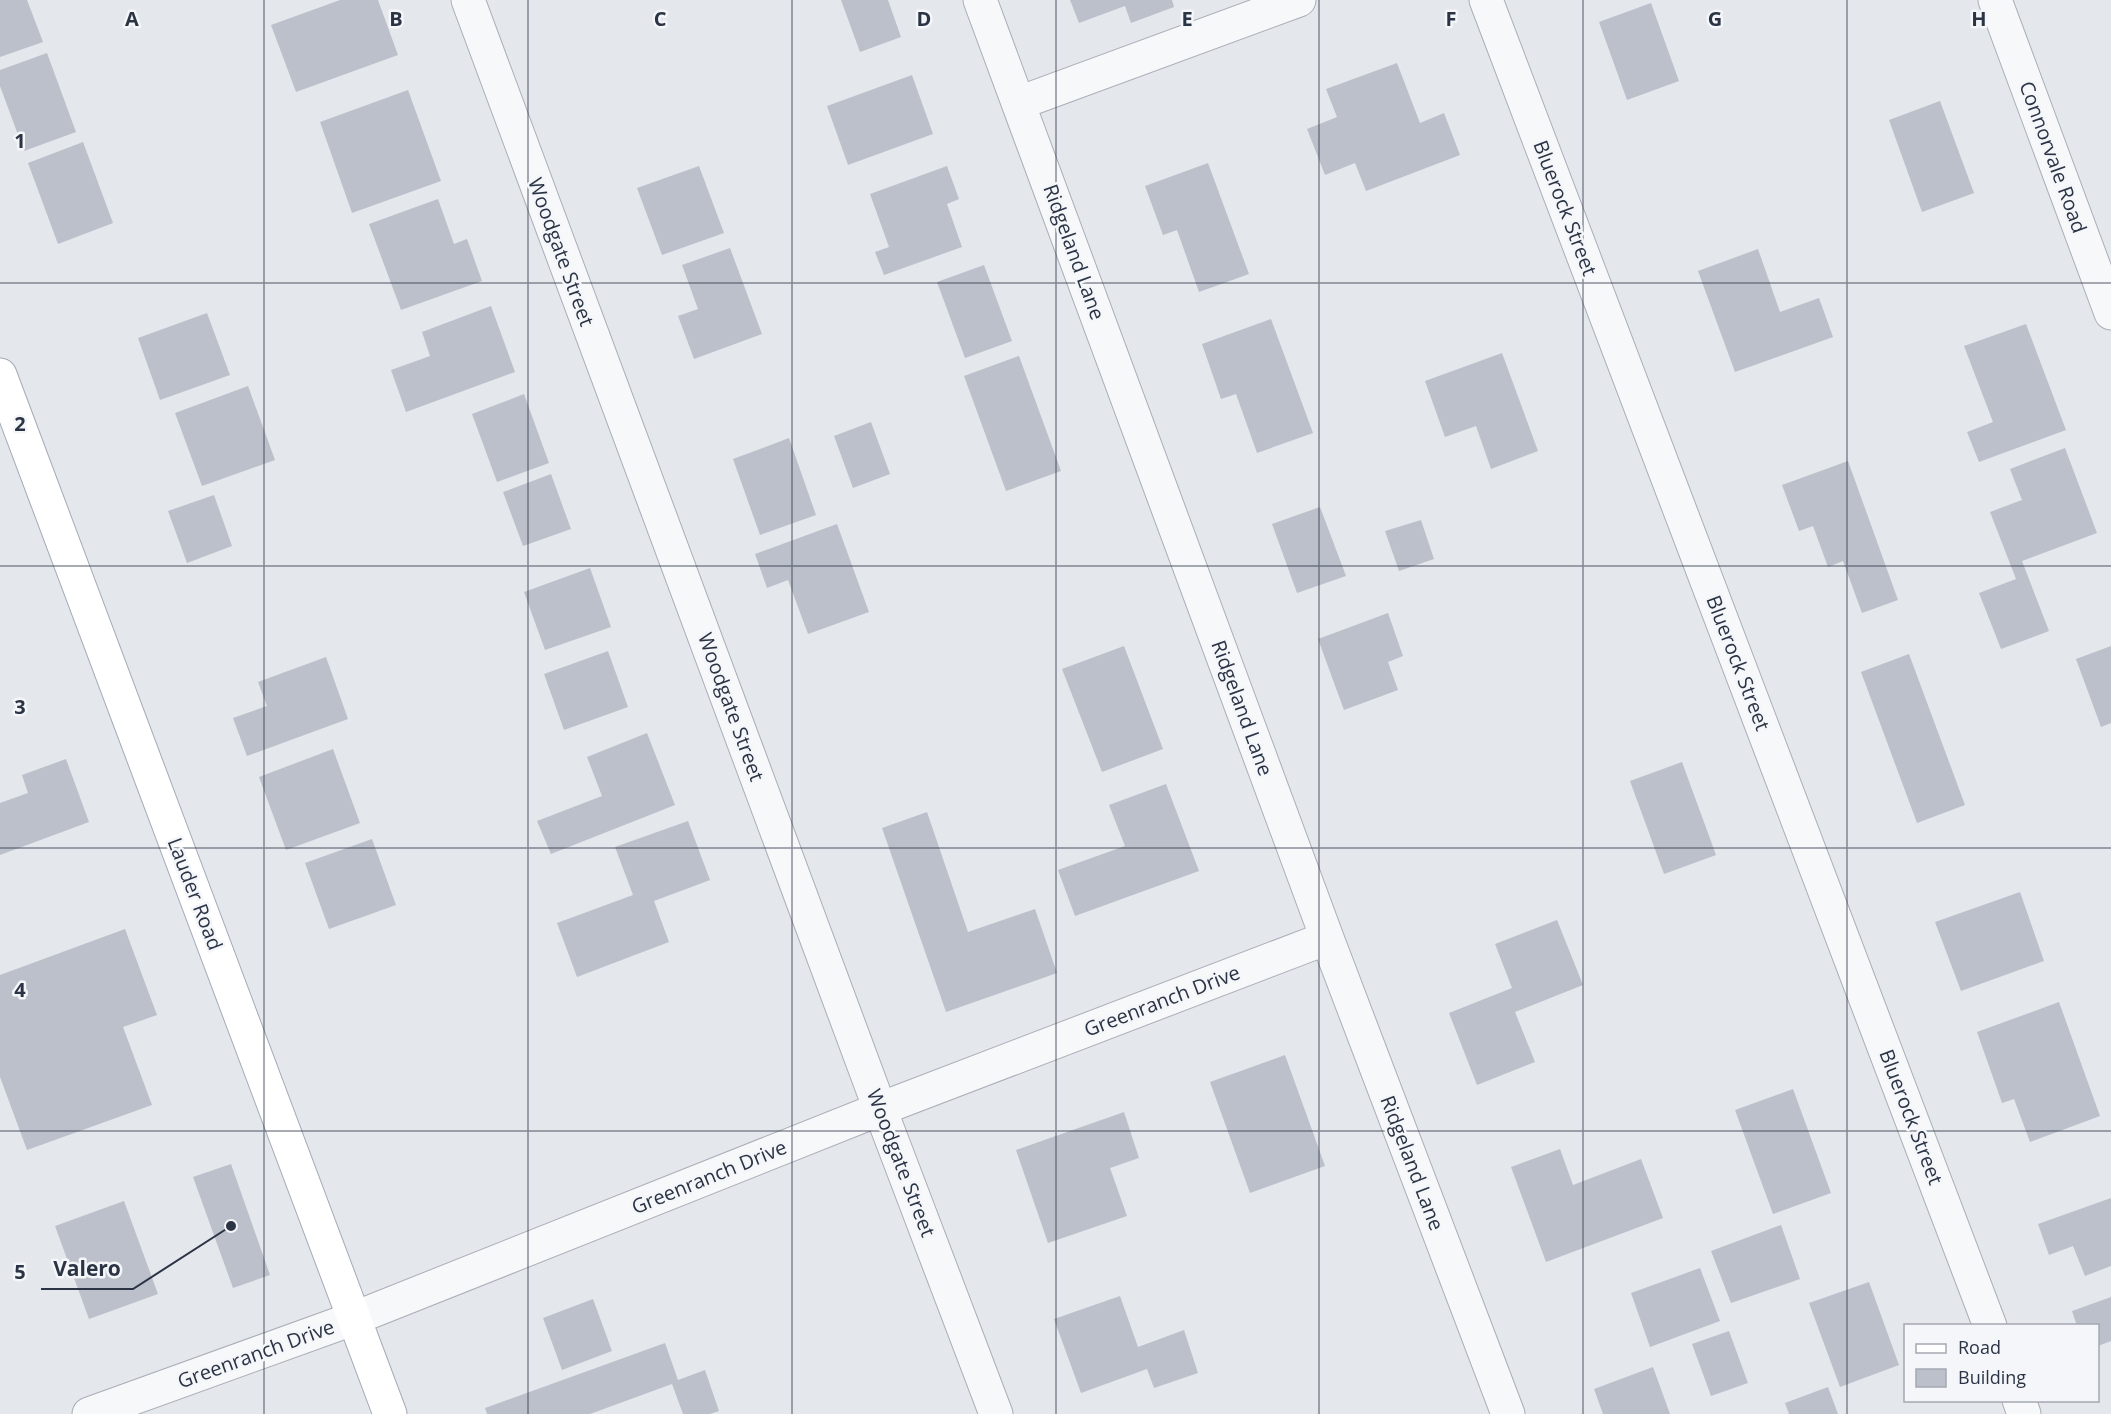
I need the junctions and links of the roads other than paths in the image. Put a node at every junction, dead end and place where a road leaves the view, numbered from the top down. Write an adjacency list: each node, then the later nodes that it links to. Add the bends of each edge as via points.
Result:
1 (468, 0): 10 (street, Woodgate Street)
2 (980, 0): 6 (street, Ridgeland Lane)
3 (1299, 0): 6 (street)
4 (1486, 0): 12 (street, Bluerock Street)
5 (1995, 0): 7 (street, Connorvale Road)
6 (1019, 103): 9 (street, Ridgeland Lane)
7 (2111, 313)
8 (0, 375): 11 (main road, Lauder Road)
9 (1327, 938): 10 (street, Greenranch Drive); 16 (street, Ridgeland Lane)
10 (880, 1109): 11 (street, Greenranch Drive); 15 (street, Woodgate Street)
11 (355, 1318): 13 (street, Greenranch Drive); 14 (main road, Lauder Road)
12 (1989, 1324)
13 (89, 1414)
14 (390, 1414)
15 (996, 1414)
16 (1508, 1414)

